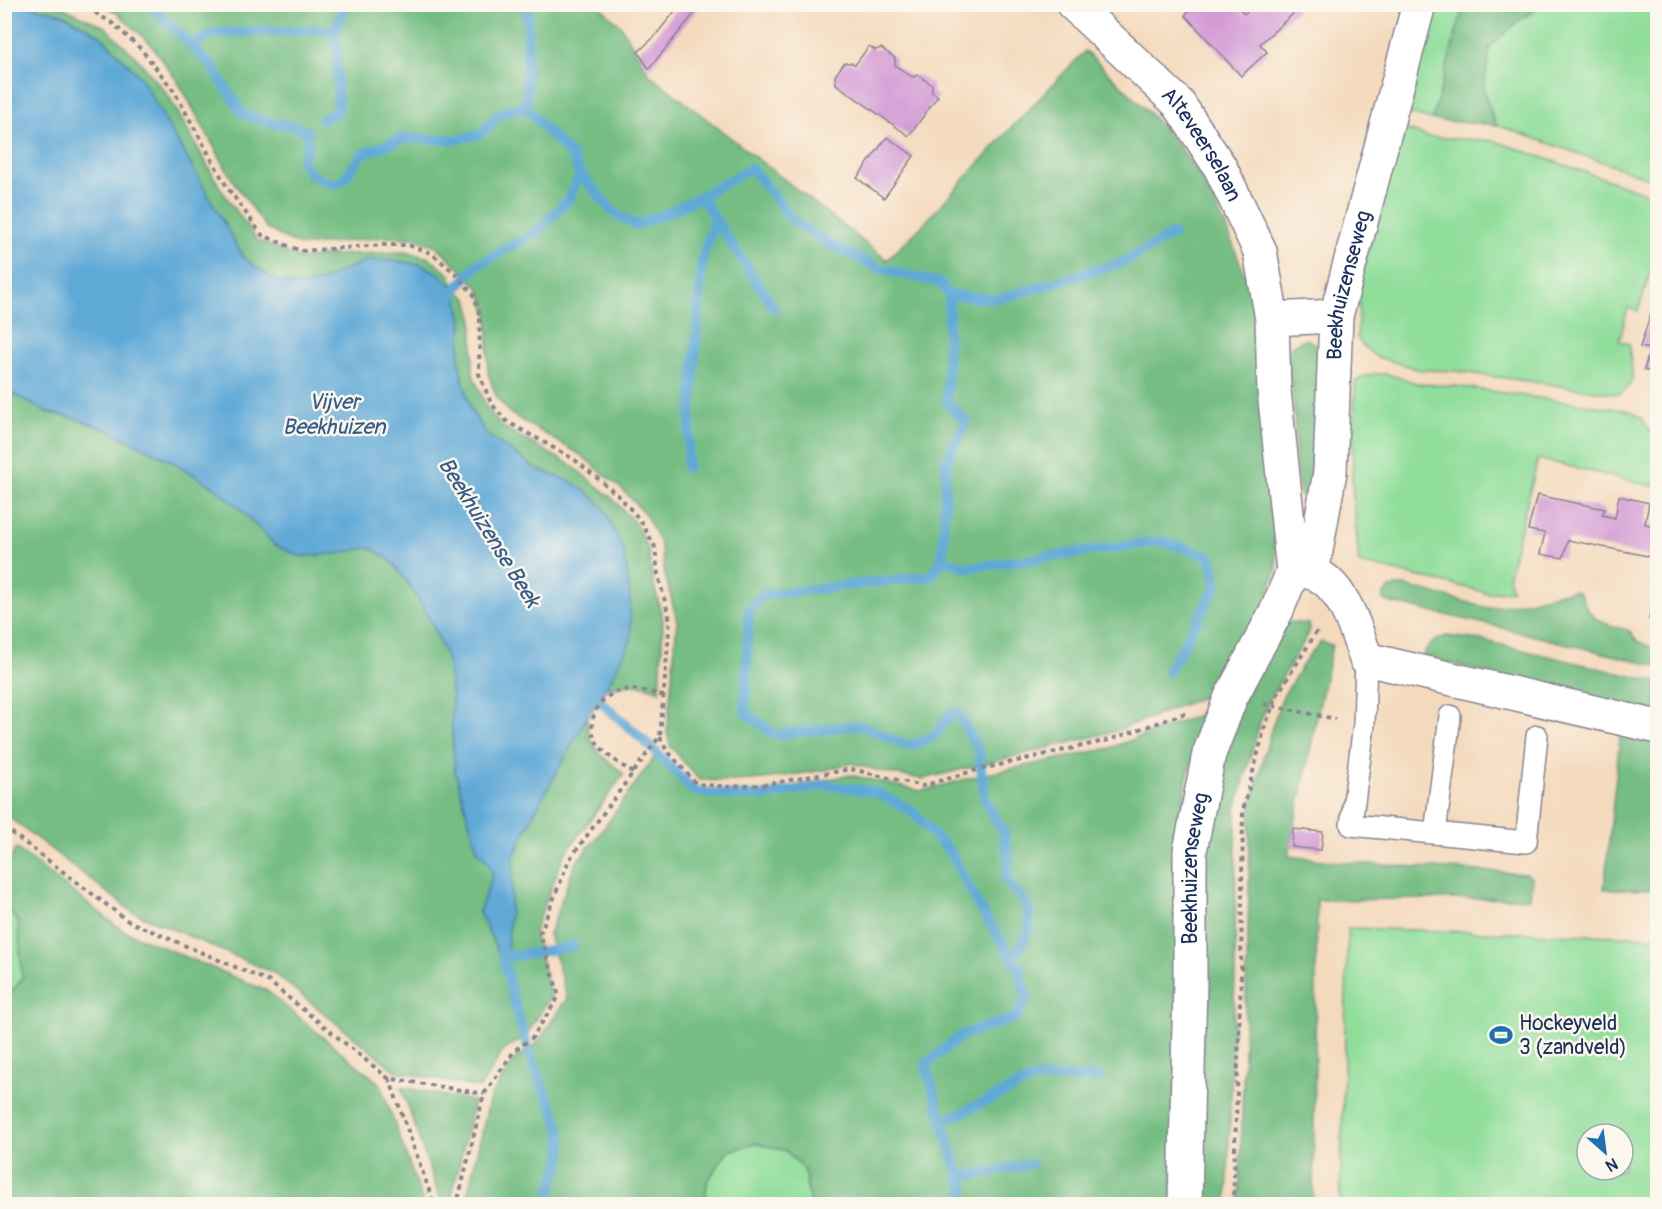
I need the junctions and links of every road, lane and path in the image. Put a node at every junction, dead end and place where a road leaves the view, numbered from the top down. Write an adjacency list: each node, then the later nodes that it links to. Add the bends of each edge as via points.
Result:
1 (79, 4): 8 (path, via 112,23 141,48 174,91 227,187 262,235 301,251 408,245 431,253 474,295 480,315 479,374 491,403 506,421 574,460 618,495 640,520 655,547 670,620)
2 (1072, 4): 5 (street, Alteveerselaan, via 1178,104 1220,167 1260,251)
3 (1419, 4): 4 (street, Beekhuizenseweg)
4 (1336, 316): 5 (street); 6 (street, Beekhuizenseweg, via 1330,471)
5 (1272, 319): 6 (street, Alteveerselaan, via 1274,390)
6 (1311, 575): 7 (street, via 1349,611); 9 (street, Beekhuizenseweg, via 1277,610); 10 (path, Beekhuizenseweg, via 1320,626)
7 (1366, 659): 12 (lane); 13 (street)
8 (664, 696): 14 (path); 16 (path, via 624,689 609,694 595,711 593,733 599,746)
9 (1231, 697): 10 (path); 14 (path, via 1109,740 923,786 851,769 763,786 696,784); 23 (street, Beekhuizenseweg, via 1209,754 1190,851)
10 (1273, 706): 12 (path); 24 (path, Beekhuizenseweg, via 1243,810)
11 (1450, 716): 18 (lane)
12 (1364, 725): 18 (lane, via 1351,825)
13 (1658, 727)
14 (660, 736): 16 (path)
15 (1537, 736): 18 (lane, via 1527,842)
16 (633, 773): 20 (path, via 569,860 540,933 559,996 532,1038 515,1050)
17 (4, 827): 19 (path, via 128,921 268,981)
18 (1435, 833)
19 (388, 1078): 20 (path); 21 (path)
20 (484, 1094): 22 (path)
21 (434, 1204)
22 (457, 1204)
23 (1185, 1204)
24 (1233, 1204)

